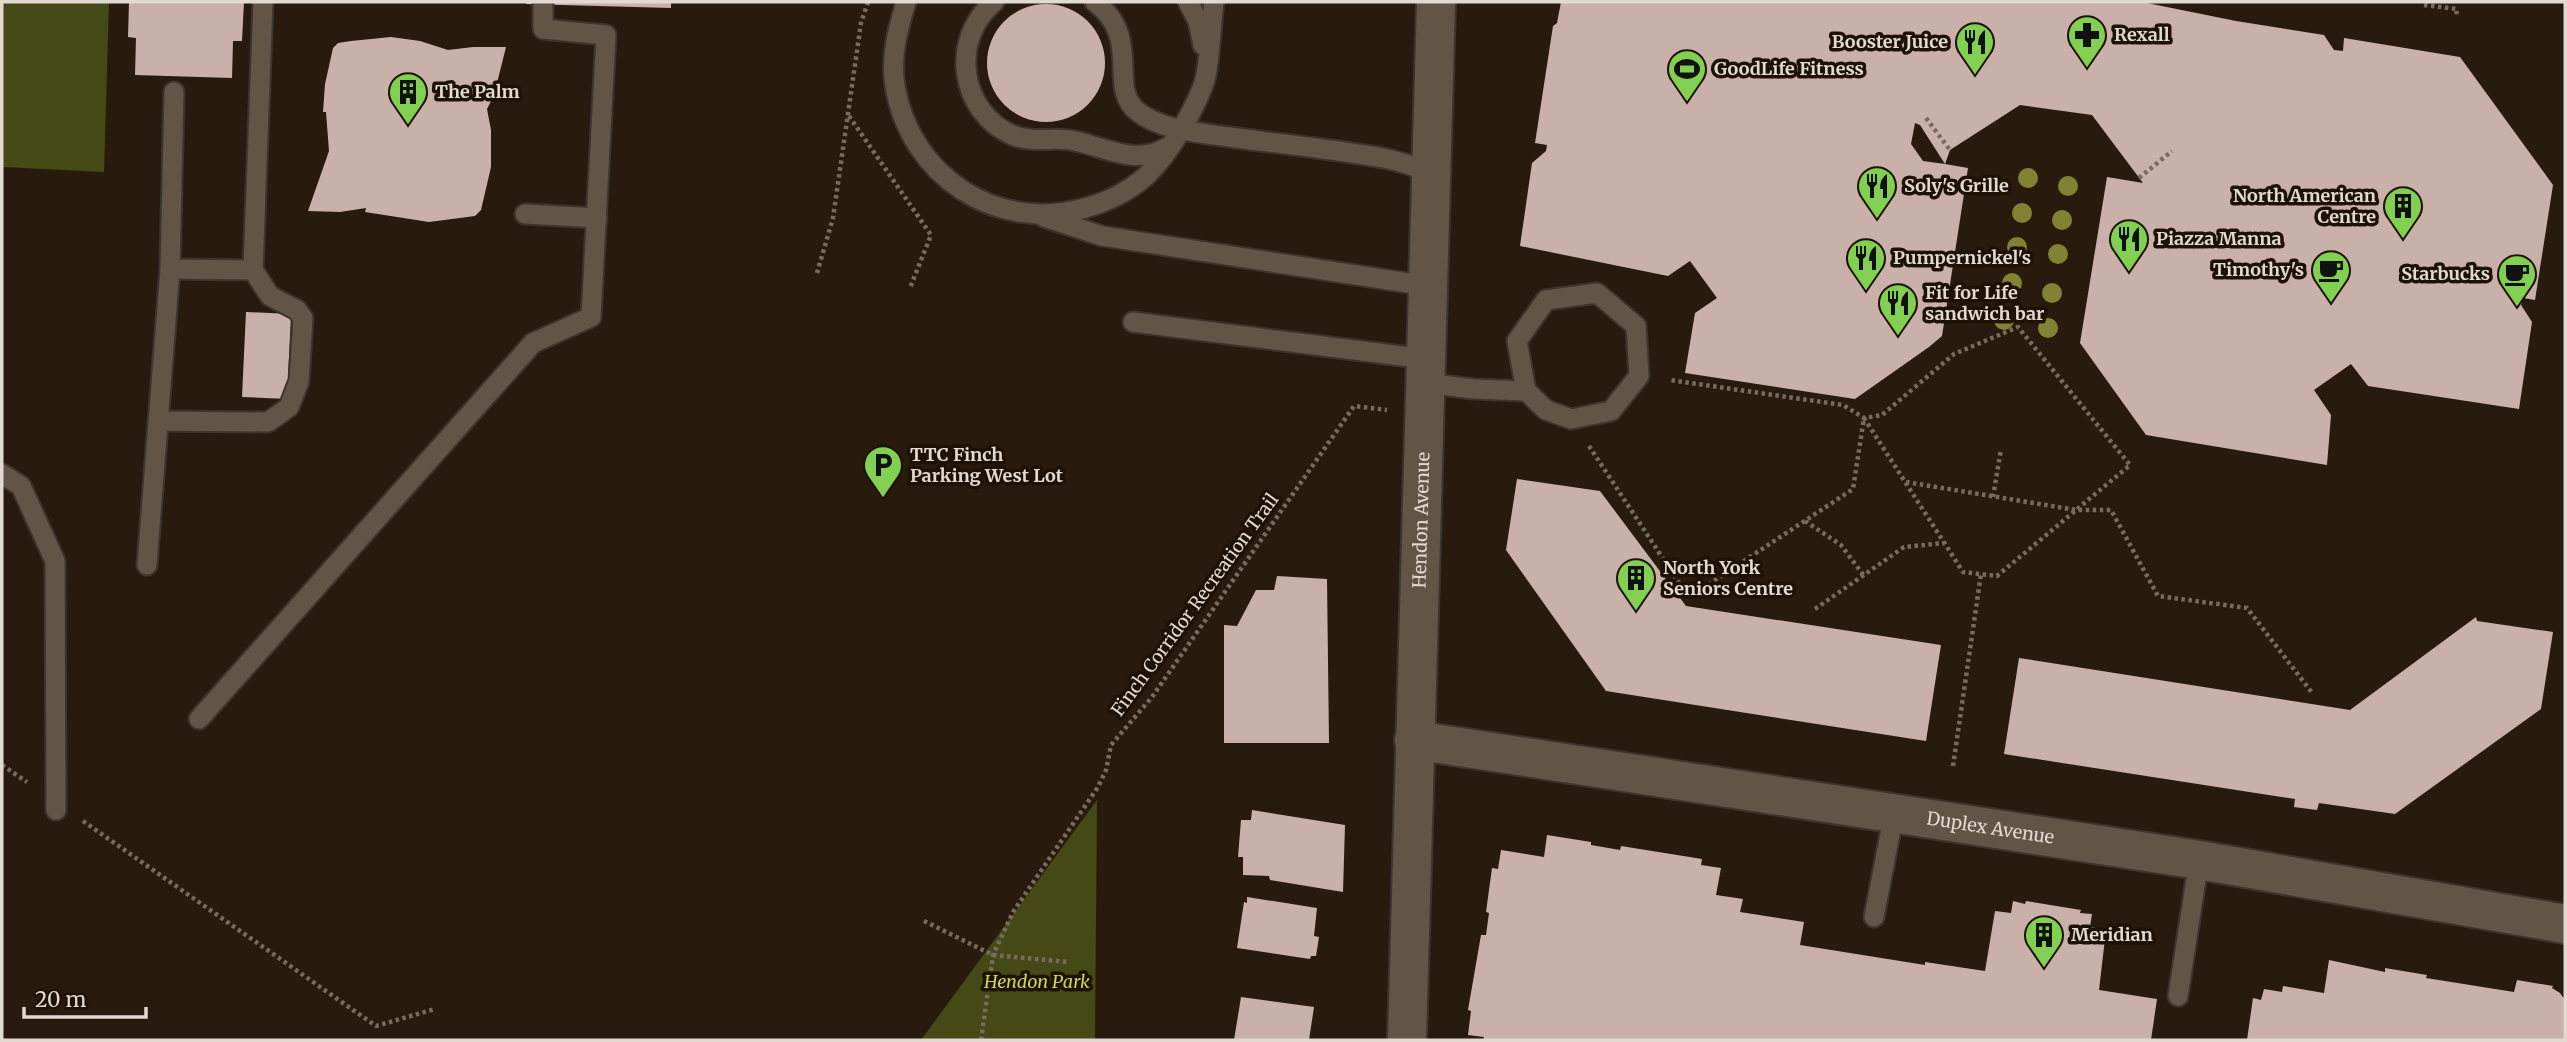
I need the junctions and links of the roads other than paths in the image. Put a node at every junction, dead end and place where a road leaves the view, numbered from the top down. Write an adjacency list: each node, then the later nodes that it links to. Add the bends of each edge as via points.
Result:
1 (263, 2): 17 (lane)
2 (906, 2): 14 (lane, via 895,48 895,85 907,127 922,152 965,192 992,206)
3 (994, 2): 11 (lane, via 973,30 966,57 974,101 991,122 1027,139 1069,140 1127,156 1152,154)
4 (1094, 2): 11 (lane, via 1113,22 1122,42 1128,101)
5 (1188, 2): 9 (lane, via 1202,36)
6 (1214, 2): 9 (lane)
7 (1436, 2): 12 (street, Hendon Avenue)
8 (542, 5): 15 (lane, via 543,29 606,35)
9 (1204, 85): 11 (lane)
10 (174, 92): 16 (lane)
11 (1176, 137): 12 (lane, via 1385,159); 14 (lane, via 1144,177 1107,201 1065,213)
12 (1430, 171): 18 (street, Hendon Avenue)
13 (525, 214): 15 (lane)
14 (1035, 214): 18 (lane, via 1102,236)
15 (597, 218): 25 (lane, via 591,317 533,343)
16 (170, 269): 17 (lane); 22 (lane)
17 (253, 270): 22 (lane, via 270,296 303,318 299,381 289,407 268,422)
18 (1428, 286): 20 (street, Hendon Avenue)
19 (1133, 322): 20 (lane, via 1262,340)
20 (1424, 386): 21 (lane); 26 (street, Hendon Avenue)
21 (1526, 391): 21 (lane, via 1517,341 1546,300 1597,293 1636,326 1639,376 1611,411 1572,419 1546,410)
22 (158, 421): 24 (lane)
23 (2, 474): 27 (lane, via 21,486 55,561)
24 (147, 565)
25 (199, 719)
26 (1414, 740): 28 (street, Duplex Avenue); 33 (street, Hendon Avenue)
27 (56, 806)
28 (1894, 813): 29 (street, Duplex Avenue); 30 (lane)
29 (2199, 860): 31 (street, Duplex Avenue); 32 (lane)
30 (1874, 917)
31 (2565, 924)
32 (2178, 996)
33 (1406, 1040)

